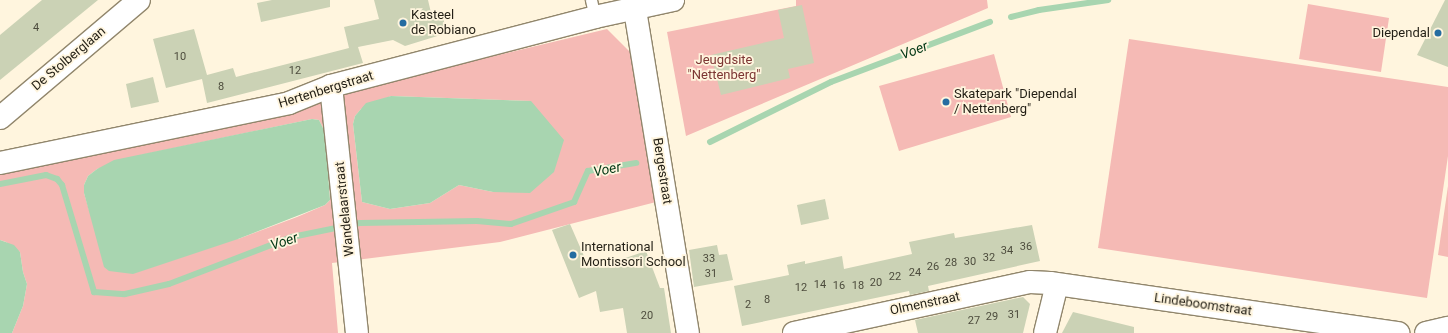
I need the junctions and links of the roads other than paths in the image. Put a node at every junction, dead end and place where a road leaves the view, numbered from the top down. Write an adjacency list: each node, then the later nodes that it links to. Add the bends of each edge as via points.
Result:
1 (139, 0): 6 (street, De Stolberglaan)
2 (673, 0): 4 (street, Hertenbergstraat)
3 (593, 9): 4 (street, Hertenbergstraat); 5 (street, Hertenbergstraat)
4 (635, 10): 11 (street, Bergestraat)
5 (332, 86): 7 (street, Hertenbergstraat, via 289,103); 10 (street, Wandelaarstraat)
6 (0, 118)
7 (0, 163)
8 (1058, 284): 12 (street, Olmenstraat, via 1030,282); 13 (street); 14 (street, Lindeboomstraat)
9 (1448, 328): 15 (street)
10 (357, 333)
11 (688, 333)
12 (794, 333)
13 (1044, 333)
14 (1394, 333)
15 (1426, 333)

